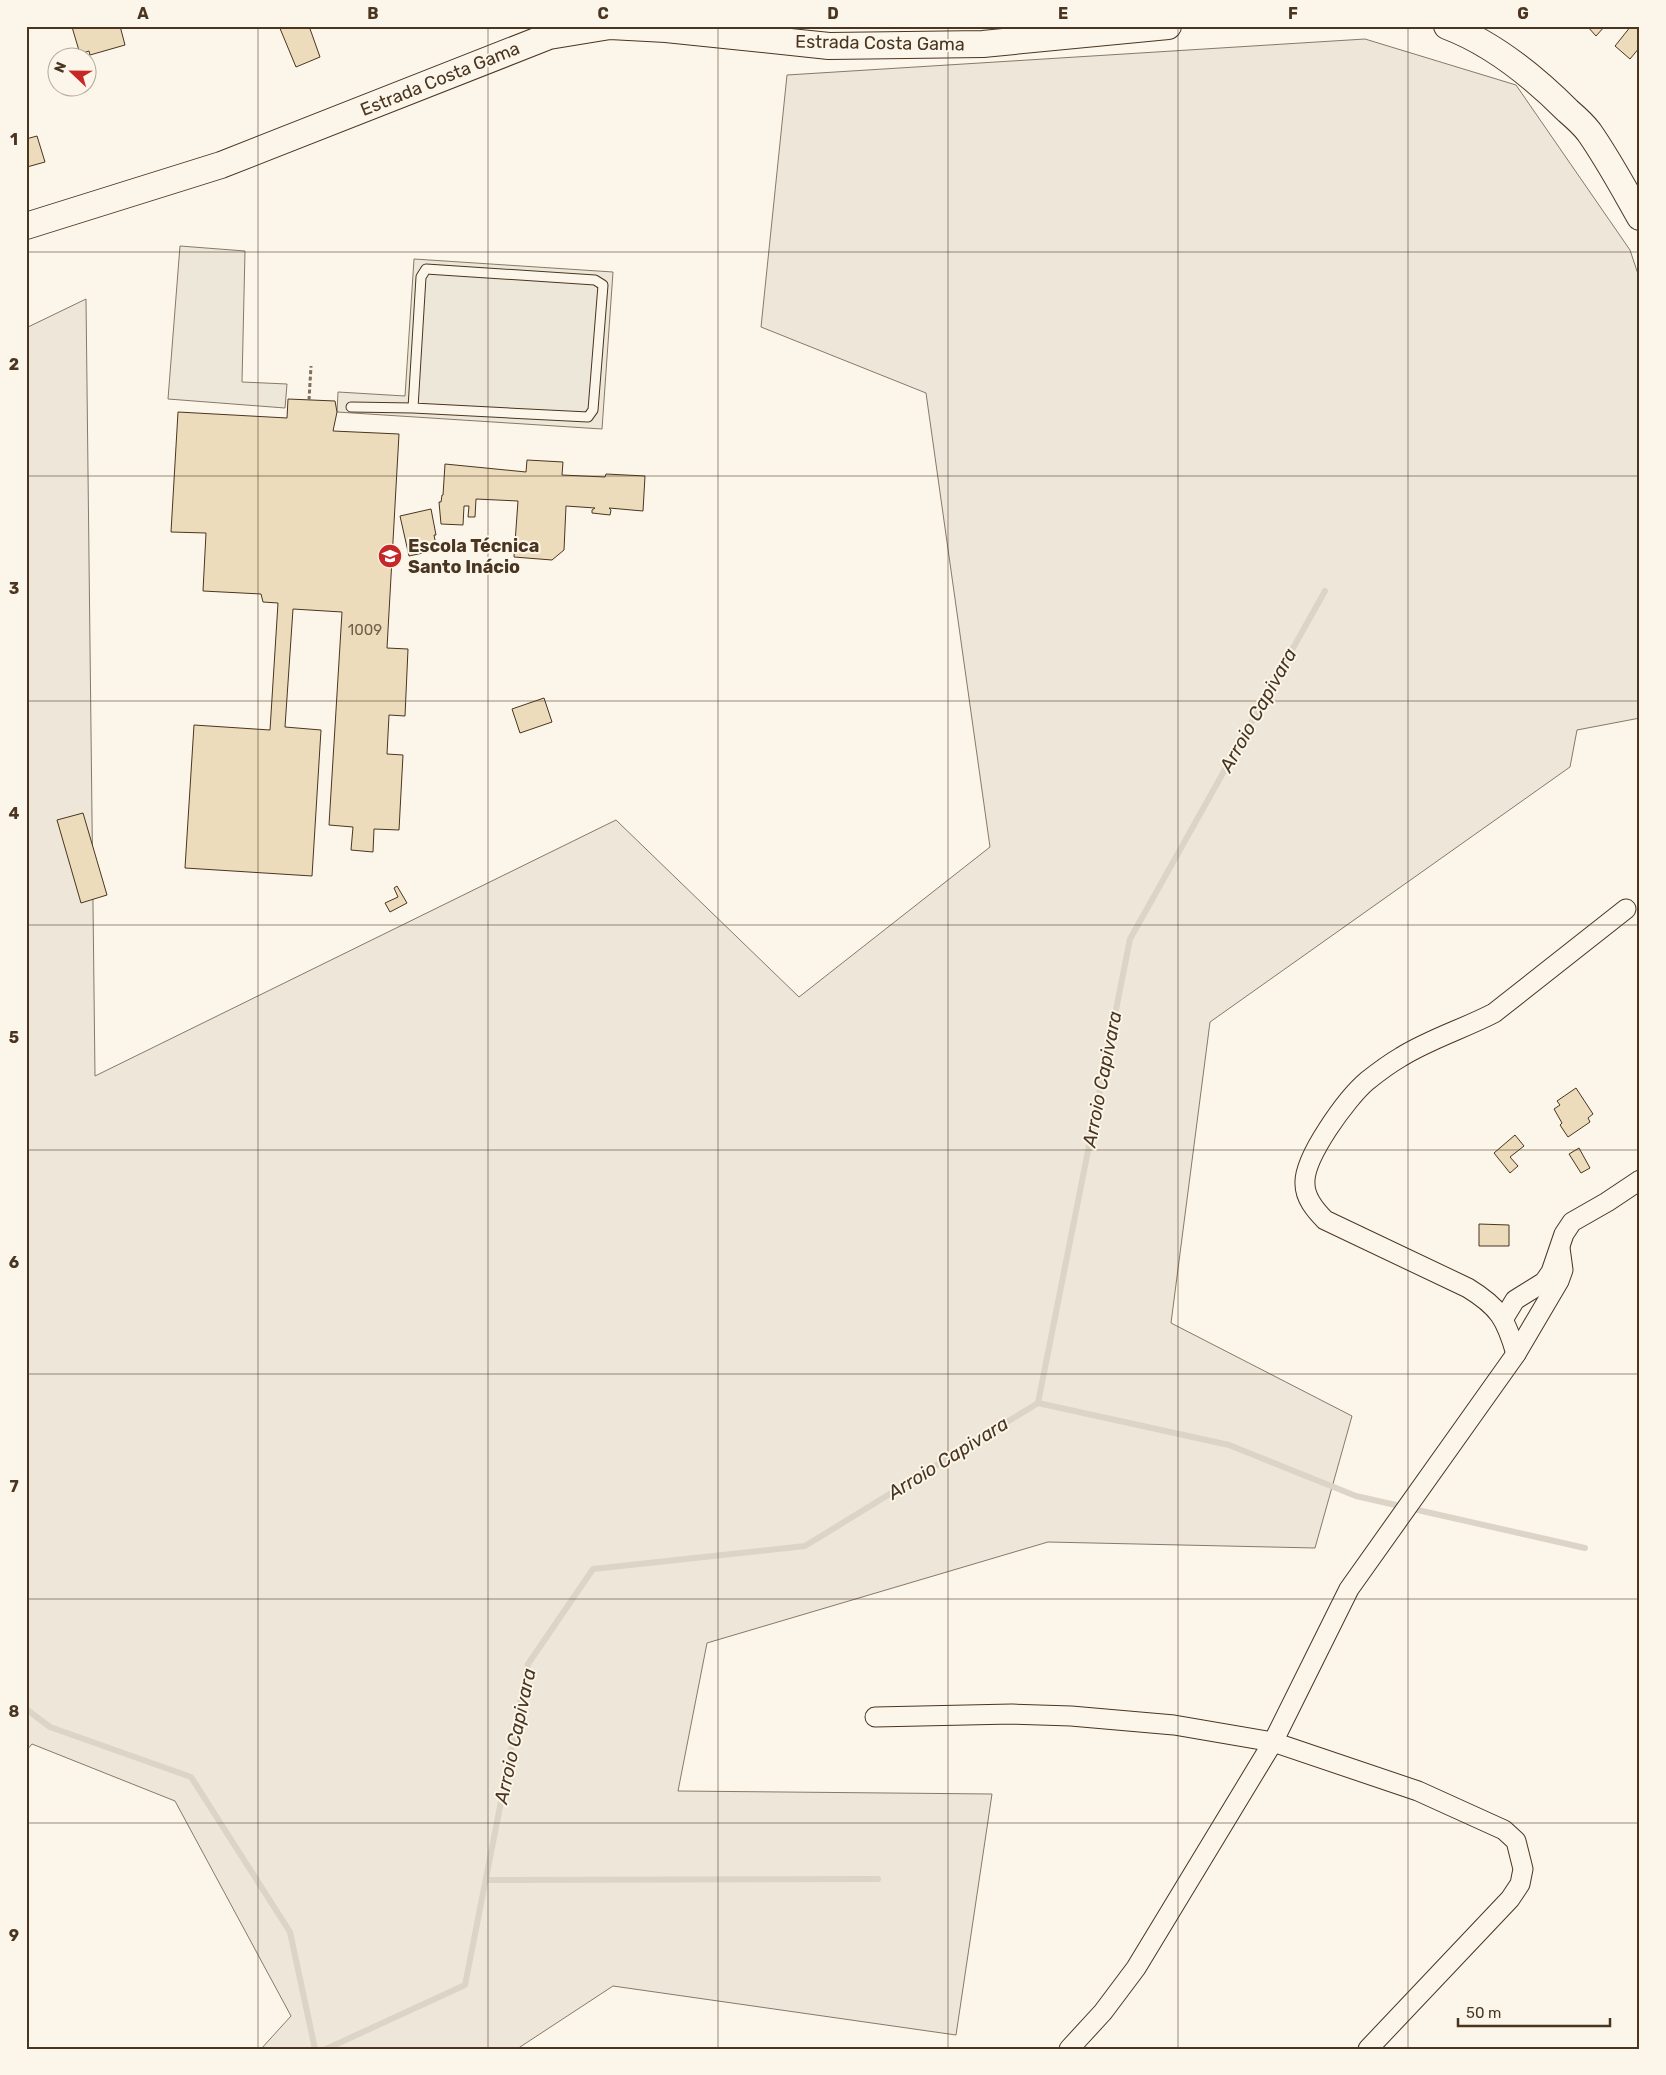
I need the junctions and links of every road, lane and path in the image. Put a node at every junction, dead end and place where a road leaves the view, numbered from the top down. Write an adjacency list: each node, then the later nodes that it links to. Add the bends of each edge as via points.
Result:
1 (1168, 26): 3 (main road, Estrada Costa Gama)
2 (1447, 26): 4 (main road, via 1500,55 1548,91 1588,131)
3 (1162, 27): 5 (main road, Estrada Costa Gama, via 944,45 829,46 610,26 549,36 221,165)
4 (1640, 218)
5 (26, 226)
6 (310, 366): 7 (path)
7 (309, 400)
8 (351, 407): 9 (lane)
9 (413, 408): 9 (lane, via 588,417 593,410 603,285 595,280 426,269 421,277)
10 (1626, 909): 13 (street, via 1494,1013 1400,1057 1366,1082 1336,1116 1306,1168 1304,1183 1307,1195 1325,1220 1468,1288 1482,1296)
11 (1640, 1180): 12 (street, via 1572,1222)
12 (1560, 1248): 13 (street, via 1544,1282 1515,1300); 14 (street, via 1563,1270 1559,1281)
13 (1504, 1318): 14 (street)
14 (1516, 1354): 16 (street, via 1349,1588)
15 (875, 1717): 16 (street, via 1070,1716 1174,1725)
16 (1273, 1742): 17 (street, via 1136,1968 1103,2012); 18 (street, via 1418,1791 1504,1830 1516,1841 1523,1869 1520,1884)
17 (1069, 2049)
18 (1368, 2049)

